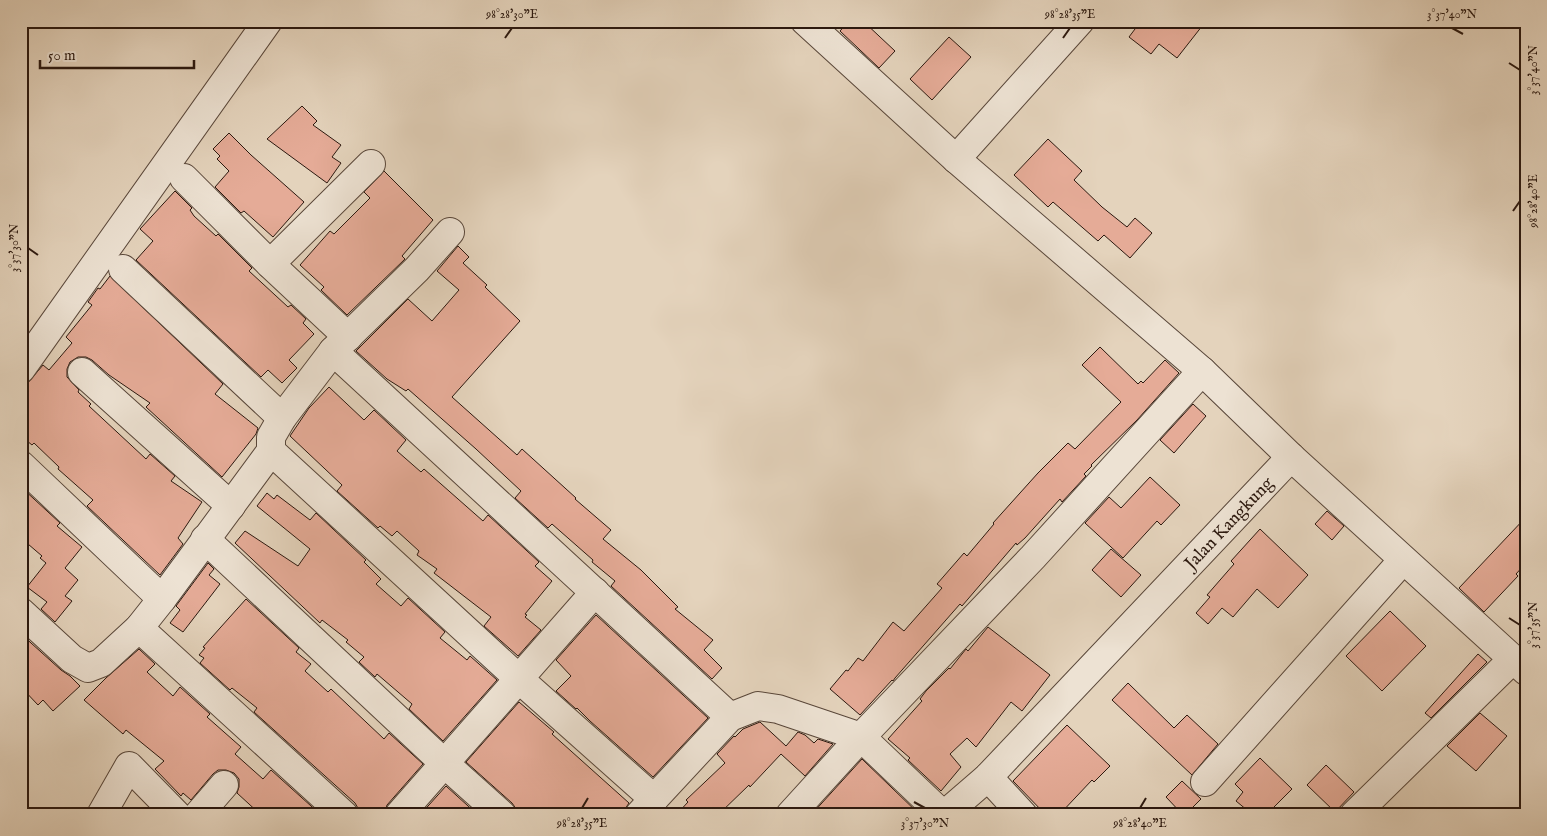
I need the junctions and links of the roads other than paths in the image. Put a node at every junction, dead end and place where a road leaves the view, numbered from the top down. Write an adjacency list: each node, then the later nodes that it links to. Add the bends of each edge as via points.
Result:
1 (268, 21): 11 (street)
2 (805, 21): 4 (street)
3 (1080, 21): 4 (street)
4 (956, 159): 13 (street)
5 (371, 164): 8 (street)
6 (184, 178): 8 (street)
7 (450, 232): 10 (street, via 424,276)
8 (270, 264): 10 (street)
9 (123, 269): 14 (street)
10 (341, 344): 14 (street); 21 (street)
11 (21, 369)
12 (82, 372): 18 (street)
13 (1202, 372): 16 (street); 28 (street, via 1033,557)
14 (282, 418): 15 (street, via 271,437)
15 (271, 451): 18 (street); 26 (street)
16 (1291, 457): 20 (street); 30 (street, Jalan Kangkung)
17 (21, 465): 22 (street)
18 (231, 506): 19 (street)
19 (205, 539): 22 (street); 29 (street)
20 (1403, 560): 25 (street); 31 (street)
21 (595, 592): 26 (street); 27 (street)
22 (162, 599): 24 (street)
23 (21, 612): 24 (street, via 72,659 88,668 102,663)
24 (138, 628): 37 (street)
25 (1520, 665): 43 (street)
26 (518, 678): 29 (street); 33 (street)
27 (730, 716): 28 (street, via 758,706 778,709); 33 (street)
28 (861, 737): 40 (street); 41 (street)
29 (444, 763): 38 (street); 39 (street)
30 (988, 777): 41 (street, Jalan Kangkung); 42 (street)
31 (1205, 782)
32 (224, 785): 36 (street)
33 (647, 807)
34 (100, 815): 35 (street, via 129,766)
35 (177, 815)
36 (198, 815)
37 (344, 815)
38 (399, 815)
39 (502, 815)
40 (790, 815)
41 (943, 815)
42 (1023, 815)
43 (1354, 815)

